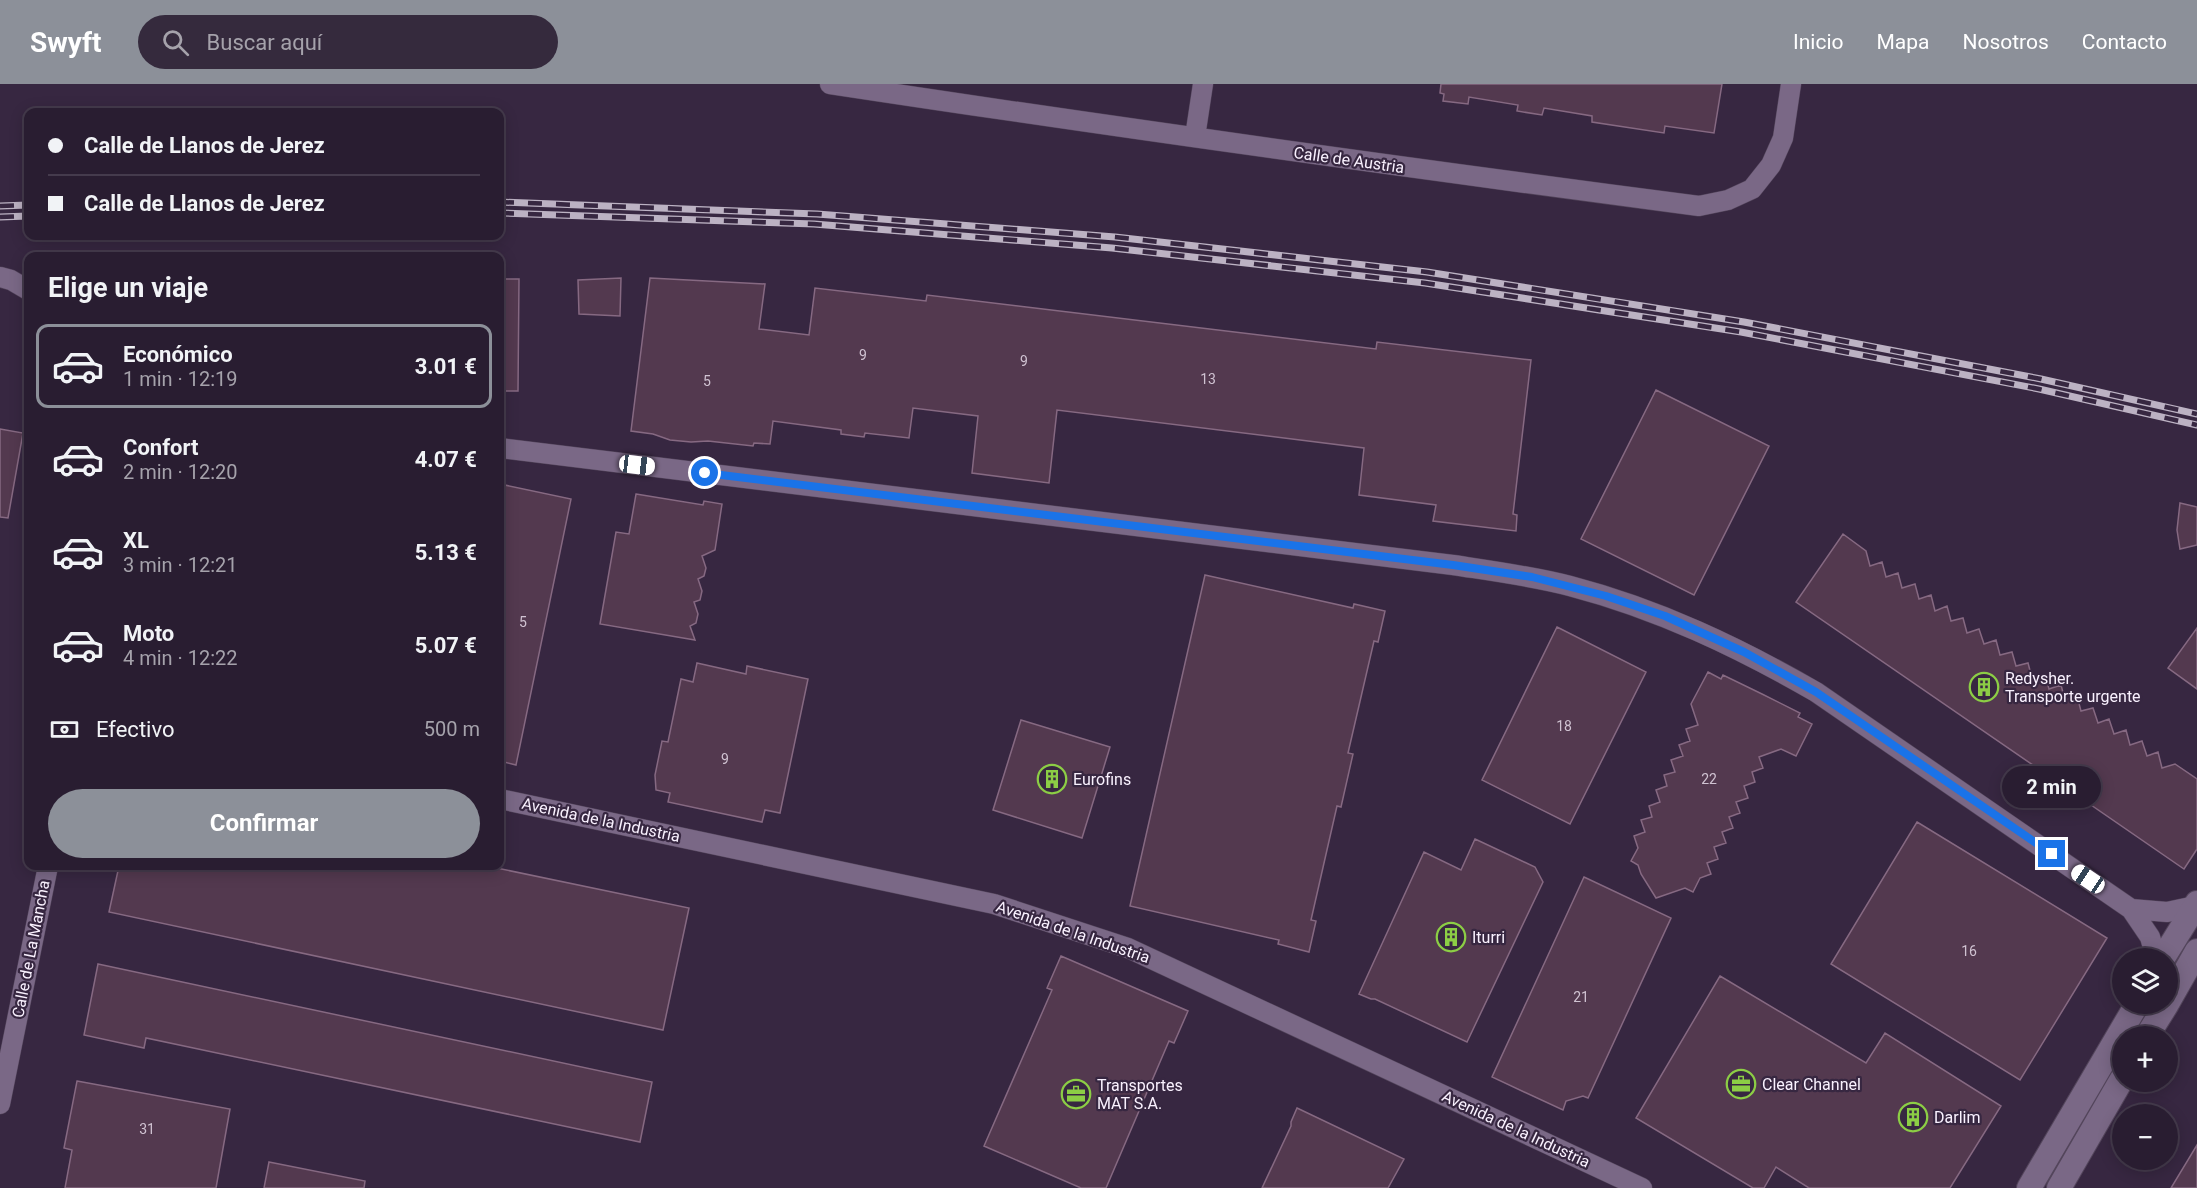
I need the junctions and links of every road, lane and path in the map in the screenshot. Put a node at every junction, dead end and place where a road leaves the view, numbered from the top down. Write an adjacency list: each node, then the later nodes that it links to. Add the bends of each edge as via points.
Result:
1 (830, 84): 4 (street, Calle de Austria)
2 (1203, 84): 4 (street)
3 (1791, 84): 4 (street, Calle de Austria, via 1783,138 1771,165 1752,189 1728,200 1699,206)
4 (1195, 137)
5 (0, 278): 6 (street)
6 (24, 288)
7 (504, 448): 11 (street, via 1453,565 1569,586 1665,616 1769,664 1816,692)
8 (504, 800): 19 (street, Avenida de la Industria, via 994,904 1060,924 1128,948)
9 (47, 870): 18 (street, Calle de La Mancha)
10 (2196, 905): 11 (street, via 2167,912); 13 (street)
11 (2131, 909): 12 (street)
12 (2153, 948)
13 (2169, 948)
14 (2197, 951): 15 (street)
15 (2178, 984)
16 (2131, 1014): 20 (street)
17 (2114, 1092): 21 (street)
18 (0, 1104)
19 (1642, 1188)
20 (2029, 1188)
21 (2059, 1188)

